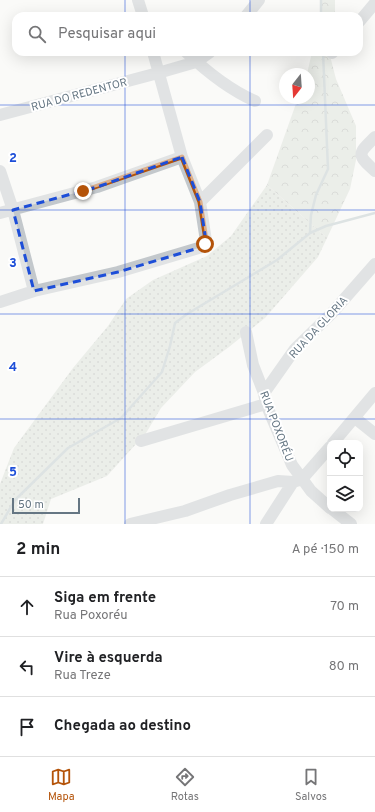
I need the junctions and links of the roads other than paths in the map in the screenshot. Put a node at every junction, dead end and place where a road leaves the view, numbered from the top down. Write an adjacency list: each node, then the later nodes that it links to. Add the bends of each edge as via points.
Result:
1 (260, 0): 3 (street)
2 (375, 3): 4 (street)
3 (250, 12)
4 (363, 17)
5 (154, 56): 9 (street)
6 (190, 56): 8 (street)
7 (204, 56): 8 (street, RUA DO REDENTOR)
8 (196, 62): 9 (street, RUA DO REDENTOR); 10 (street, via 242,95)
9 (158, 73): 11 (street, RUA DO REDENTOR); 14 (street)
10 (255, 101)
11 (0, 115)
12 (267, 135): 17 (street)
13 (375, 137): 16 (street, via 362,150 361,155)
14 (182, 157): 17 (street); 18 (street, via 97,187)
15 (0, 171): 18 (street)
16 (375, 171)
17 (200, 202): 21 (street, via 206,240 202,247 118,272)
18 (13, 210): 19 (street); 21 (street)
19 (0, 213)
20 (375, 264): 25 (street, RUA DA GLORIA, via 296,349)
21 (34, 291): 22 (street)
22 (0, 302)
23 (246, 332): 25 (street, RUA POXORÉU, via 253,365)
24 (375, 393): 26 (street)
25 (265, 398): 29 (street); 31 (street, RUA POXORÉU)
26 (355, 418): 27 (street); 28 (street)
27 (375, 434)
28 (336, 440)
29 (141, 441)
30 (327, 449): 31 (street)
31 (298, 481): 32 (street, RUA POXORÉU); 34 (street, via 278,482 230,495 185,512); 35 (street)
32 (327, 505)
33 (336, 512): 36 (street, RUA POXORÉU)
34 (130, 524)
35 (266, 524)
36 (351, 524)

